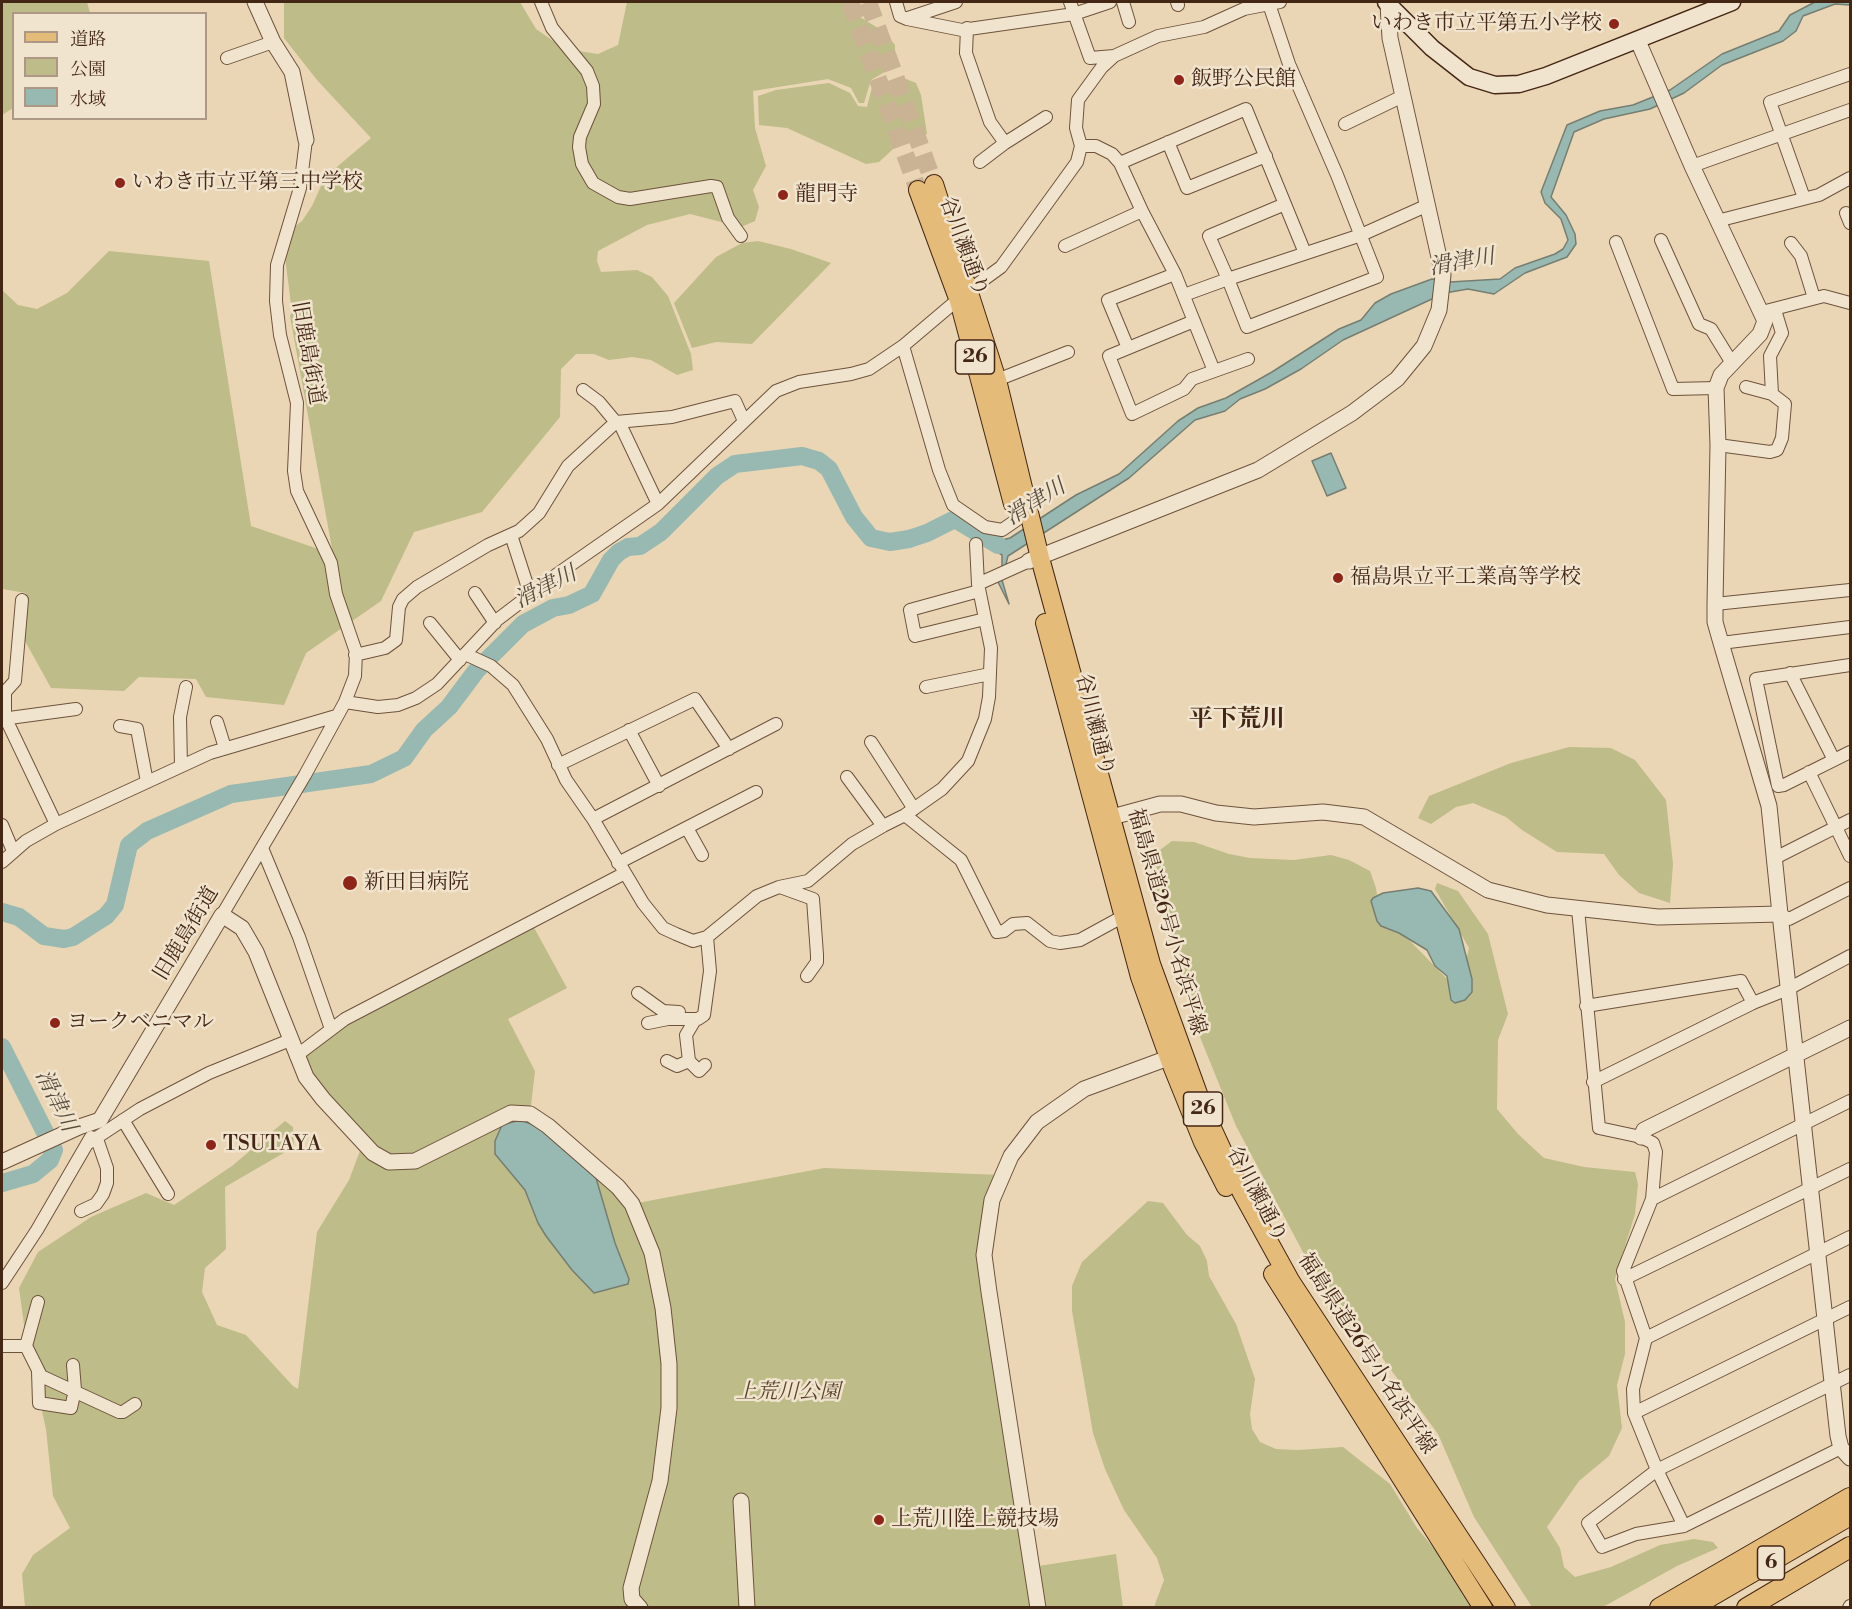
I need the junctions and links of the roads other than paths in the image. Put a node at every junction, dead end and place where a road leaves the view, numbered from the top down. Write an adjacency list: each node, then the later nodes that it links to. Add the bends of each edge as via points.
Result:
1 (541, 2): 41 (street, via 552,28 587,71 593,86 594,104 579,147 582,164 593,183 613,195 630,199 717,187 728,218)
2 (896, 2): 12 (street, via 900,16)
3 (956, 2): 12 (street)
4 (1070, 2): 11 (street)
5 (1110, 2): 11 (street)
6 (1123, 2): 13 (street)
7 (1732, 2): 15 (main road)
8 (1274, 3): 17 (street, via 1244,9 1204,27 1158,36); 40 (street, via 1288,64)
9 (1387, 3): 15 (main road, via 1432,48 1469,77 1496,85 1532,81); 20 (street)
10 (258, 5): 16 (street, 旧鹿島街道)
11 (1074, 14): 14 (street); 17 (street, via 1090,58)
12 (907, 19): 14 (street)
13 (1129, 22)
14 (967, 28): 27 (street, via 966,53 990,122)
15 (1638, 41): 32 (street)
16 (273, 42): 18 (street); 25 (street, 旧鹿島街道, via 292,72)
17 (1114, 56): 28 (street, via 1078,100 1076,128)
18 (227, 57)
19 (1851, 74): 24 (street, via 1770,102)
20 (1403, 96): 23 (street); 37 (street)
21 (1851, 110): 24 (street)
22 (1046, 117): 27 (street)
23 (1345, 124)
24 (1782, 135): 32 (street); 35 (street)
25 (306, 140): 85 (street, 旧鹿島街道, via 300,188 277,265 276,301 297,403 297,491 331,563 336,594)
26 (1168, 142): 29 (street, via 1187,188); 29 (street, via 1246,109); 31 (street)
27 (1005, 143): 30 (street)
28 (1081, 146): 31 (street, via 1106,149); 50 (street, via 1071,172 1002,267)
29 (1266, 156): 36 (street)
30 (980, 162)
31 (1120, 163): 38 (street)
32 (1692, 166): 39 (street)
33 (1851, 178): 35 (street, via 1819,195)
34 (926, 187): 50 (main road, 福島県道26号小名浜平線 / 26)
35 (1804, 198): 39 (street)
36 (1285, 204): 46 (street); 48 (street, via 1209,236)
37 (1428, 205): 40 (street); 73 (street, via 1443,275 1439,310 1424,346 1397,379 1352,413 1258,470)
38 (1142, 211): 45 (street); 47 (street)
39 (1718, 221): 53 (street)
40 (1361, 235): 46 (street); 48 (street, via 1377,277 1247,327)
41 (741, 236)
42 (1661, 240): 59 (street, via 1699,324 1711,329)
43 (1616, 242): 63 (street, via 1673,389)
44 (1791, 243): 51 (street, via 1801,256)
45 (1065, 246)
46 (1305, 253): 48 (street)
47 (1175, 274): 49 (street); 56 (street, via 1108,300)
48 (1228, 279): 49 (street)
49 (1184, 295): 54 (street)
50 (964, 296): 55 (street); 61 (main road, 福島県道26号小名浜平線 / 26); 70 (main road, 谷川瀬通り / 26)
51 (1814, 298): 52 (street, via 1838,298); 53 (street)
52 (1851, 303)
53 (1769, 311): 59 (street, via 1764,328); 65 (street, via 1782,333 1770,356)
54 (1194, 321): 56 (street); 60 (street)
55 (903, 346): 66 (street, via 869,369 799,382 776,391); 70 (street, via 953,505 985,526 1002,530)
56 (1128, 348): 60 (street, via 1109,356 1132,414 1184,388 1192,379)
57 (1068, 352): 61 (street)
58 (1248, 359): 60 (street)
59 (1732, 363): 63 (street, via 1720,375)
60 (1214, 371)
61 (997, 380): 70 (main road, 福島県道26号小名浜平線 / 26)
62 (1746, 387): 65 (street)
63 (1716, 388): 68 (street)
64 (583, 390): 67 (street)
65 (1772, 394): 68 (street, via 1785,404 1777,450)
66 (744, 421): 67 (street, via 735,401 672,417); 69 (street)
67 (616, 422): 69 (street); 71 (street, via 568,466 539,513)
68 (1718, 445): 79 (street)
69 (658, 504): 77 (street)
70 (1022, 523): 73 (main road, 福島県道26号小名浜平線 / 26)
71 (511, 535): 77 (street); 85 (street, via 417,587 399,607 396,640 385,648)
72 (976, 544): 74 (street)
73 (1033, 555): 74 (street); 114 (main road, 福島県道26号小名浜平線 / 26)
74 (979, 587): 80 (street); 80 (street, via 910,610 915,636)
75 (1851, 590): 79 (street)
76 (475, 593): 82 (street)
77 (530, 594): 82 (street)
78 (22, 600): 95 (street, via 15,681 4,692)
79 (1715, 604): 84 (street)
80 (985, 619): 89 (street, via 991,648)
81 (430, 622): 86 (street)
82 (495, 622): 86 (street)
83 (1851, 627): 84 (street)
84 (1721, 643): 125 (street, via 1764,780)
85 (356, 655): 92 (street, 旧鹿島街道, via 355,675)
86 (467, 657): 92 (street, via 437,684 398,705 378,707); 105 (street, via 491,666 513,684)
87 (1851, 665): 88 (street)
88 (1790, 673): 104 (street); 107 (street, via 1756,679 1778,786)
89 (990, 674): 91 (street); 112 (street, via 985,719 968,761 942,789)
90 (186, 687): 106 (street, via 180,717)
91 (926, 687)
92 (345, 702): 94 (street, 旧鹿島街道)
93 (76, 709): 95 (street)
94 (336, 716): 101 (street); 121 (street, 旧鹿島街道)
95 (4, 718): 116 (street)
96 (217, 722): 101 (street)
97 (776, 724): 102 (street)
98 (120, 726): 109 (street, via 137,729)
99 (629, 730): 102 (street, via 695,699); 105 (street); 110 (street)
100 (871, 742): 112 (street)
101 (225, 748): 106 (street)
102 (729, 749): 110 (street)
103 (1851, 752): 104 (street)
104 (1834, 760): 107 (street)
105 (558, 765): 113 (street)
106 (181, 766): 109 (street)
107 (1809, 772): 119 (street)
108 (847, 777): 118 (street)
109 (147, 782): 116 (street)
110 (659, 786): 113 (street)
111 (756, 792): 120 (street)
112 (910, 812): 118 (street); 133 (street, via 961,860 997,933 1020,922 1027,923 1050,941 1060,943 1080,940)
113 (593, 819): 127 (street)
114 (1104, 819): 130 (street, via 1160,804 1254,817 1323,813 1364,817 1488,890); 133 (main road, 谷川瀬通り / 26); 147 (main road, 福島県道26号小名浜平線 / 26, via 1151,964)
115 (1851, 820): 119 (street)
116 (56, 824): 122 (street)
117 (2, 825): 122 (street)
118 (883, 826): 128 (street, via 852,844 808,881)
119 (1836, 827): 124 (street); 125 (street)
120 (687, 828): 123 (street); 127 (street)
121 (262, 848): 132 (street, 旧鹿島街道); 143 (street)
122 (13, 851): 126 (street)
123 (702, 855)
124 (1851, 856)
125 (1775, 858): 131 (street)
126 (2, 862)
127 (622, 868): 134 (street, via 663,928 693,941); 143 (street)
128 (778, 887): 134 (street, via 757,896); 136 (street, via 813,899 818,955)
129 (1851, 888): 131 (street, via 1789,919)
130 (1578, 909): 131 (street, via 1658,917); 140 (street)
131 (1780, 914): 137 (street)
132 (222, 915): 145 (street, via 242,928 256,952); 154 (street, 旧鹿島街道)
133 (1122, 917): 147 (main road, 谷川瀬通り / 26, via 1153,1016)
134 (707, 937): 141 (street, via 710,971)
135 (1851, 956): 137 (street)
136 (807, 976)
137 (1788, 989): 139 (street); 148 (street)
138 (638, 993): 141 (street, via 663,1011)
139 (1753, 1003): 140 (street, via 1742,981); 152 (street)
140 (1586, 1006): 152 (street)
141 (699, 1017): 142 (street); 150 (street, via 688,1027)
142 (648, 1023)
143 (331, 1029): 146 (street)
144 (1851, 1029): 148 (street)
145 (290, 1040): 146 (street); 155 (street, via 209,1073)
146 (296, 1056): 190 (street, via 323,1099 373,1153 389,1162 415,1161 511,1113 530,1114 578,1151 632,1204 652,1253 669,1365 665,1452 631,1588 632,1599)
147 (1175, 1056): 192 (street, via 1083,1089 1037,1122 1011,1156 992,1200 984,1255); 193 (main road, 谷川瀬通り / 26, via 1203,1142 1287,1299); 194 (main road, 福島県道26号小名浜平線 / 26, via 1291,1282)
148 (1795, 1058): 156 (street); 157 (street, via 1644,1130)
149 (667, 1061): 150 (street, via 677,1066)
150 (689, 1061): 151 (street, via 699,1071)
151 (705, 1065)
152 (1593, 1082): 157 (street, via 1599,1128)
153 (1851, 1101): 156 (street)
154 (100, 1120): 158 (street, 旧鹿島街道); 159 (street)
155 (123, 1120): 158 (street); 162 (street)
156 (1802, 1126): 161 (street); 163 (street)
157 (1641, 1137): 163 (street, via 1653,1143 1656,1152)
158 (92, 1141): 164 (street, via 107,1168 106,1183 96,1204); 168 (street, 旧鹿島街道)
159 (2, 1162)
160 (1851, 1169): 161 (street)
161 (1810, 1190): 166 (street); 167 (street)
162 (168, 1194)
163 (1652, 1199): 167 (street, via 1623,1271)
164 (81, 1211)
165 (1851, 1237): 166 (street)
166 (1816, 1255): 171 (street); 172 (street)
167 (1624, 1279): 172 (street)
168 (2, 1283)
169 (38, 1302): 174 (street)
170 (1851, 1307): 171 (street)
171 (1824, 1321): 178 (street); 181 (street)
172 (1646, 1338): 181 (street, via 1633,1389)
173 (2, 1346): 174 (street)
174 (26, 1346): 176 (street)
175 (73, 1365): 179 (street)
176 (38, 1371): 179 (street, via 47,1380); 179 (street, via 39,1403 71,1408)
177 (1851, 1375): 178 (street)
178 (1832, 1384): 182 (street); 183 (street)
179 (75, 1390): 180 (street, via 123,1412)
180 (135, 1404)
181 (1634, 1413): 183 (street)
182 (1846, 1453): 187 (street)
183 (1657, 1470): 187 (street); 187 (street, via 1588,1523 1602,1547 1636,1534)
184 (1851, 1498): 195 (highway)
185 (741, 1501): 191 (street)
186 (1851, 1515): 196 (highway, 6)
187 (1684, 1526)
188 (1851, 1529): 197 (highway, 6)
189 (1851, 1547): 198 (highway)
190 (640, 1608)
191 (747, 1608)
192 (1038, 1608)
193 (1483, 1608)
194 (1506, 1608)
195 (1660, 1608)
196 (1690, 1608)
197 (1718, 1608)
198 (1748, 1608)

